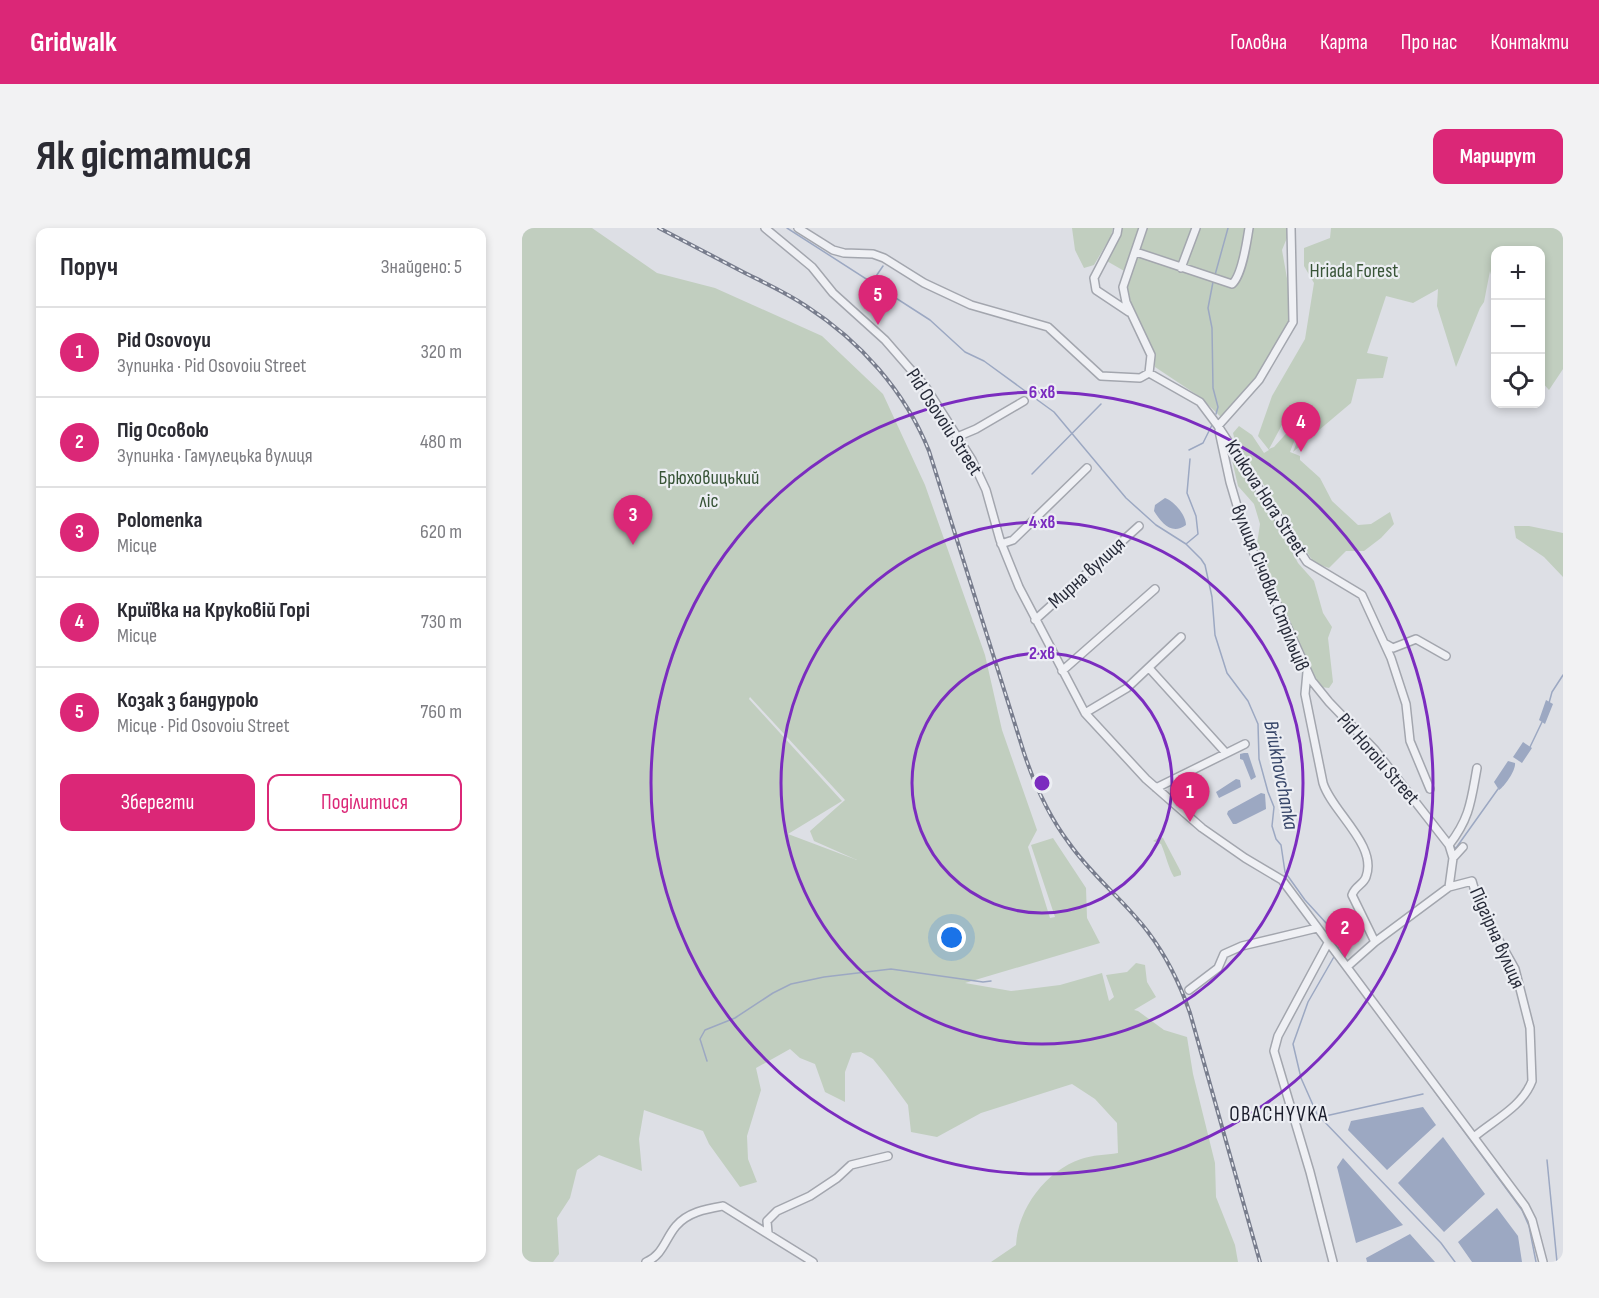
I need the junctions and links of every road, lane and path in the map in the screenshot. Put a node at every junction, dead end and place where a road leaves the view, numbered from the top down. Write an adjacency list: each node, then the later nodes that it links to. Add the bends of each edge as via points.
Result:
1 (765, 228): 14 (street, Pid Osovoiu Street, via 812,267 832,293 885,340 925,386)
2 (798, 228): 11 (street, via 844,253 884,258 971,305 1048,327 1101,376 1140,378)
3 (1118, 228): 10 (street, via 1094,278 1096,290)
4 (1143, 228): 8 (street)
5 (1196, 228): 9 (street)
6 (1249, 228): 9 (street, via 1235,282 1228,284)
7 (1291, 228): 13 (street, via 1293,322 1259,380)
8 (1136, 252): 9 (street); 10 (street, via 1123,287)
9 (1181, 268)
10 (1131, 313): 11 (street, via 1151,355)
11 (1149, 373): 13 (street, Krukova Hora Street, via 1200,402)
12 (1024, 401): 14 (street)
13 (1218, 426): 21 (street, Krukova Hora Street, via 1307,562 1362,595); 25 (street, вулиця Січових Стрільців, via 1246,536)
14 (957, 437): 17 (street, Pid Osovoiu Street, via 986,490)
15 (1087, 468): 17 (street, via 1014,540)
16 (1139, 526): 19 (street, Мирна вулиця)
17 (1001, 544): 19 (street, Pid Osovoiu Street)
18 (1155, 589): 24 (street)
19 (1035, 620): 24 (street, Pid Osovoiu Street)
20 (1181, 637): 23 (street)
21 (1386, 645): 22 (street, via 1393,648 1416,639); 31 (street, Krukova Hora Street, via 1406,704 1410,741)
22 (1446, 656)
23 (1149, 668): 26 (street, via 1127,688); 28 (street)
24 (1062, 671): 26 (street, Pid Osovoiu Street)
25 (1307, 672): 32 (street, Pid Horoiu Street, via 1329,702 1375,750); 37 (street, вулиця Січових Стрільців, via 1305,694 1326,794 1364,849 1366,878 1352,895)
26 (1086, 713): 30 (street, Pid Osovoiu Street)
27 (1245, 744): 28 (street)
28 (1225, 752): 30 (street)
29 (1476, 768): 32 (street, via 1468,815)
30 (1156, 788): 36 (street, Pid Osovoiu Street, via 1209,834 1282,879)
31 (1430, 789)
32 (1449, 845): 34 (street)
33 (1463, 847): 34 (street)
34 (1453, 858): 35 (street)
35 (1449, 887): 37 (street); 41 (street, Підгірна вулиця, via 1472,881 1479,905 1515,969 1530,1028 1529,1088 1512,1108)
36 (1317, 928): 38 (street, Pid Osovoiu Street); 40 (street, via 1224,954 1218,968)
37 (1375, 942): 39 (street)
38 (1330, 945): 39 (street, Pid Osovoiu Street); 46 (street, via 1278,1036 1274,1051)
39 (1348, 966): 41 (street)
40 (1189, 990)
41 (1474, 1137): 47 (street, via 1525,1206)
42 (888, 1156): 43 (street, via 851,1165 810,1196 777,1210 767,1221)
43 (768, 1233): 44 (street, via 723,1206 704,1209 676,1225 660,1252); 45 (street)
44 (646, 1262)
45 (813, 1262)
46 (1333, 1262)
47 (1543, 1262)

